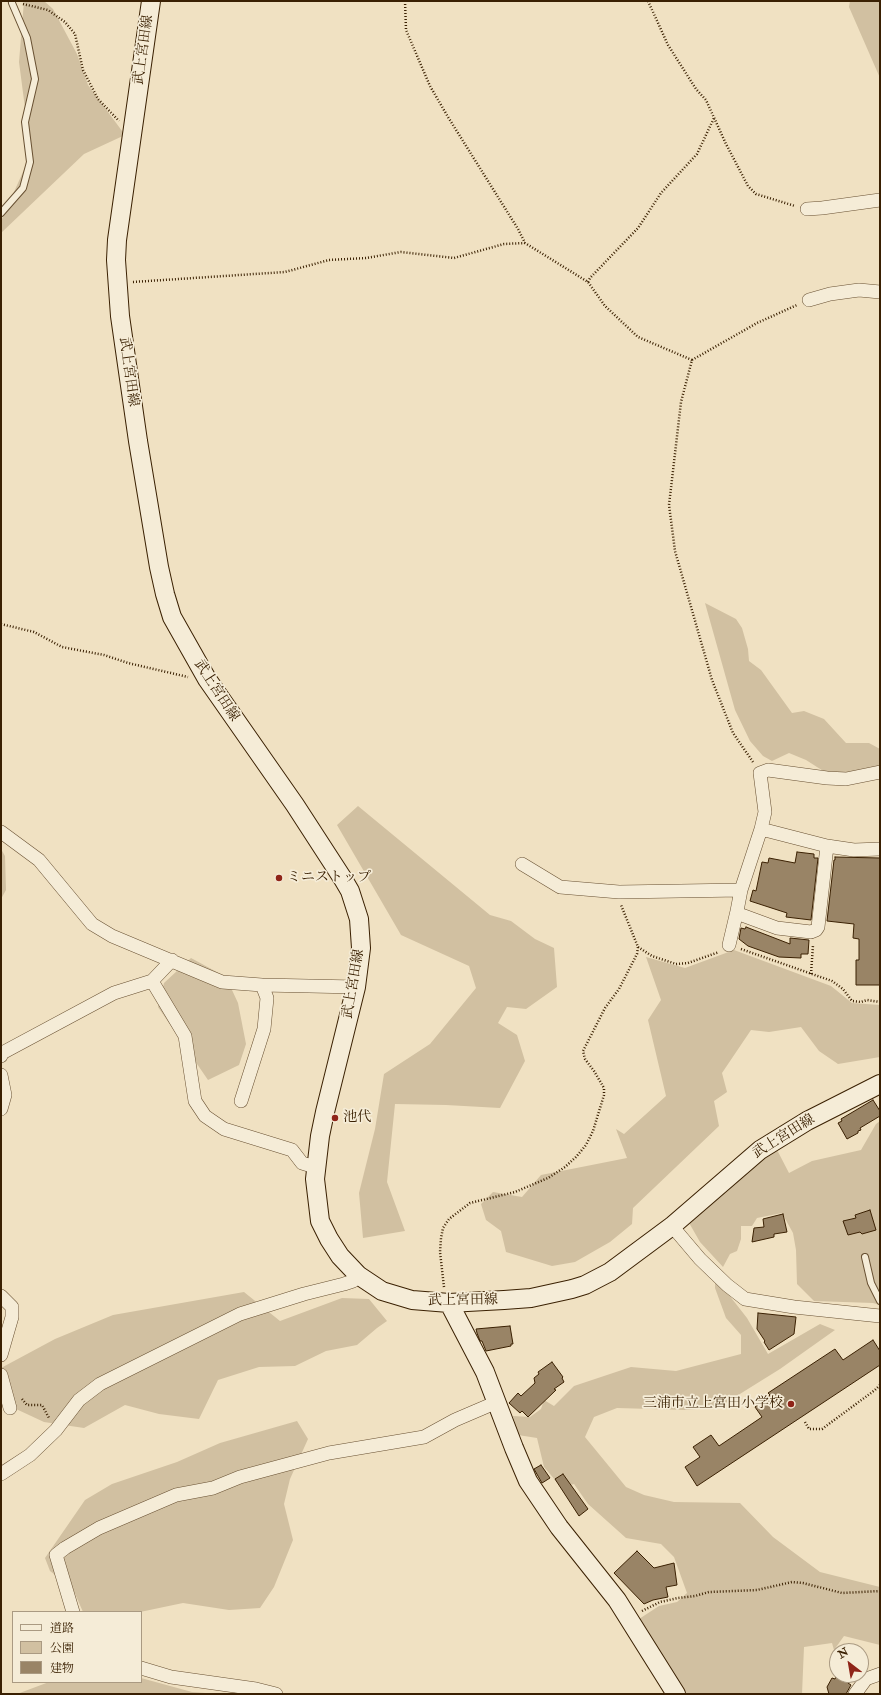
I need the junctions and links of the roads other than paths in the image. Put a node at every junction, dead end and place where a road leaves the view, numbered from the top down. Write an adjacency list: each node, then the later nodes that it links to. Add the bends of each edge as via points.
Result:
1 (151, 1): 20 (main road, 武上宮田線, via 117,240 117,282 136,425 163,587 176,625 207,679 307,823 350,891 360,919 361,933 361,955)
2 (12, 3): 5 (lane, via 27,38 35,79 25,122 30,162 24,188)
3 (880, 200): 4 (street)
4 (807, 208)
5 (1, 213)
6 (880, 292): 7 (street, via 858,290)
7 (809, 300)
8 (880, 772): 9 (street, via 846,779 768,770 760,773 765,812)
9 (761, 829): 11 (street); 14 (street)
10 (1, 832): 17 (street, via 39,860 92,924 112,936)
11 (827, 846): 12 (street, via 854,850); 15 (street, via 818,927 814,931 777,928)
12 (880, 849)
13 (522, 864): 14 (street, via 560,887 615,891)
14 (741, 890): 15 (street)
15 (737, 911): 16 (street)
16 (729, 945)
17 (172, 960): 18 (street); 19 (street, via 222,982)
18 (152, 981): 21 (street, via 114,993 2,1053); 26 (street, via 185,1036 195,1101 205,1116 224,1129 292,1150 302,1163)
19 (262, 985): 20 (street); 24 (street, via 267,998 264,1029)
20 (356, 987): 26 (main road, 武上宮田線, via 325,1112)
21 (1, 1056)
22 (1, 1075): 25 (street, via 5,1095)
23 (880, 1084): 27 (main road, 武上宮田線, via 760,1150)
24 (241, 1101)
25 (1, 1109)
26 (315, 1167): 29 (main road, 武上宮田線, via 314,1179 320,1220 340,1256)
27 (672, 1226): 32 (main road, 武上宮田線, via 610,1272 585,1285 531,1298); 33 (street, via 700,1259 745,1299)
28 (865, 1257): 31 (lane, via 871,1282)
29 (358, 1275): 32 (main road, 武上宮田線, via 396,1296); 38 (street, via 344,1284 240,1314 100,1384 79,1400 56,1430 30,1455)
30 (1, 1296): 34 (street, via 12,1307 12,1317)
31 (880, 1301)
32 (449, 1303): 36 (main road, via 478,1358)
33 (880, 1316)
34 (1, 1354)
35 (2, 1377): 37 (street)
36 (497, 1402): 39 (street, via 424,1437 329,1453 240,1477 213,1488 176,1494 99,1528 56,1555); 43 (main road, via 528,1481 552,1517 617,1600)
37 (10, 1408)
38 (1, 1474)
39 (73, 1611)
40 (142, 1668): 42 (street, via 172,1677)
41 (880, 1674): 44 (street, via 866,1679)
42 (276, 1694)
43 (676, 1694)
44 (855, 1694)

